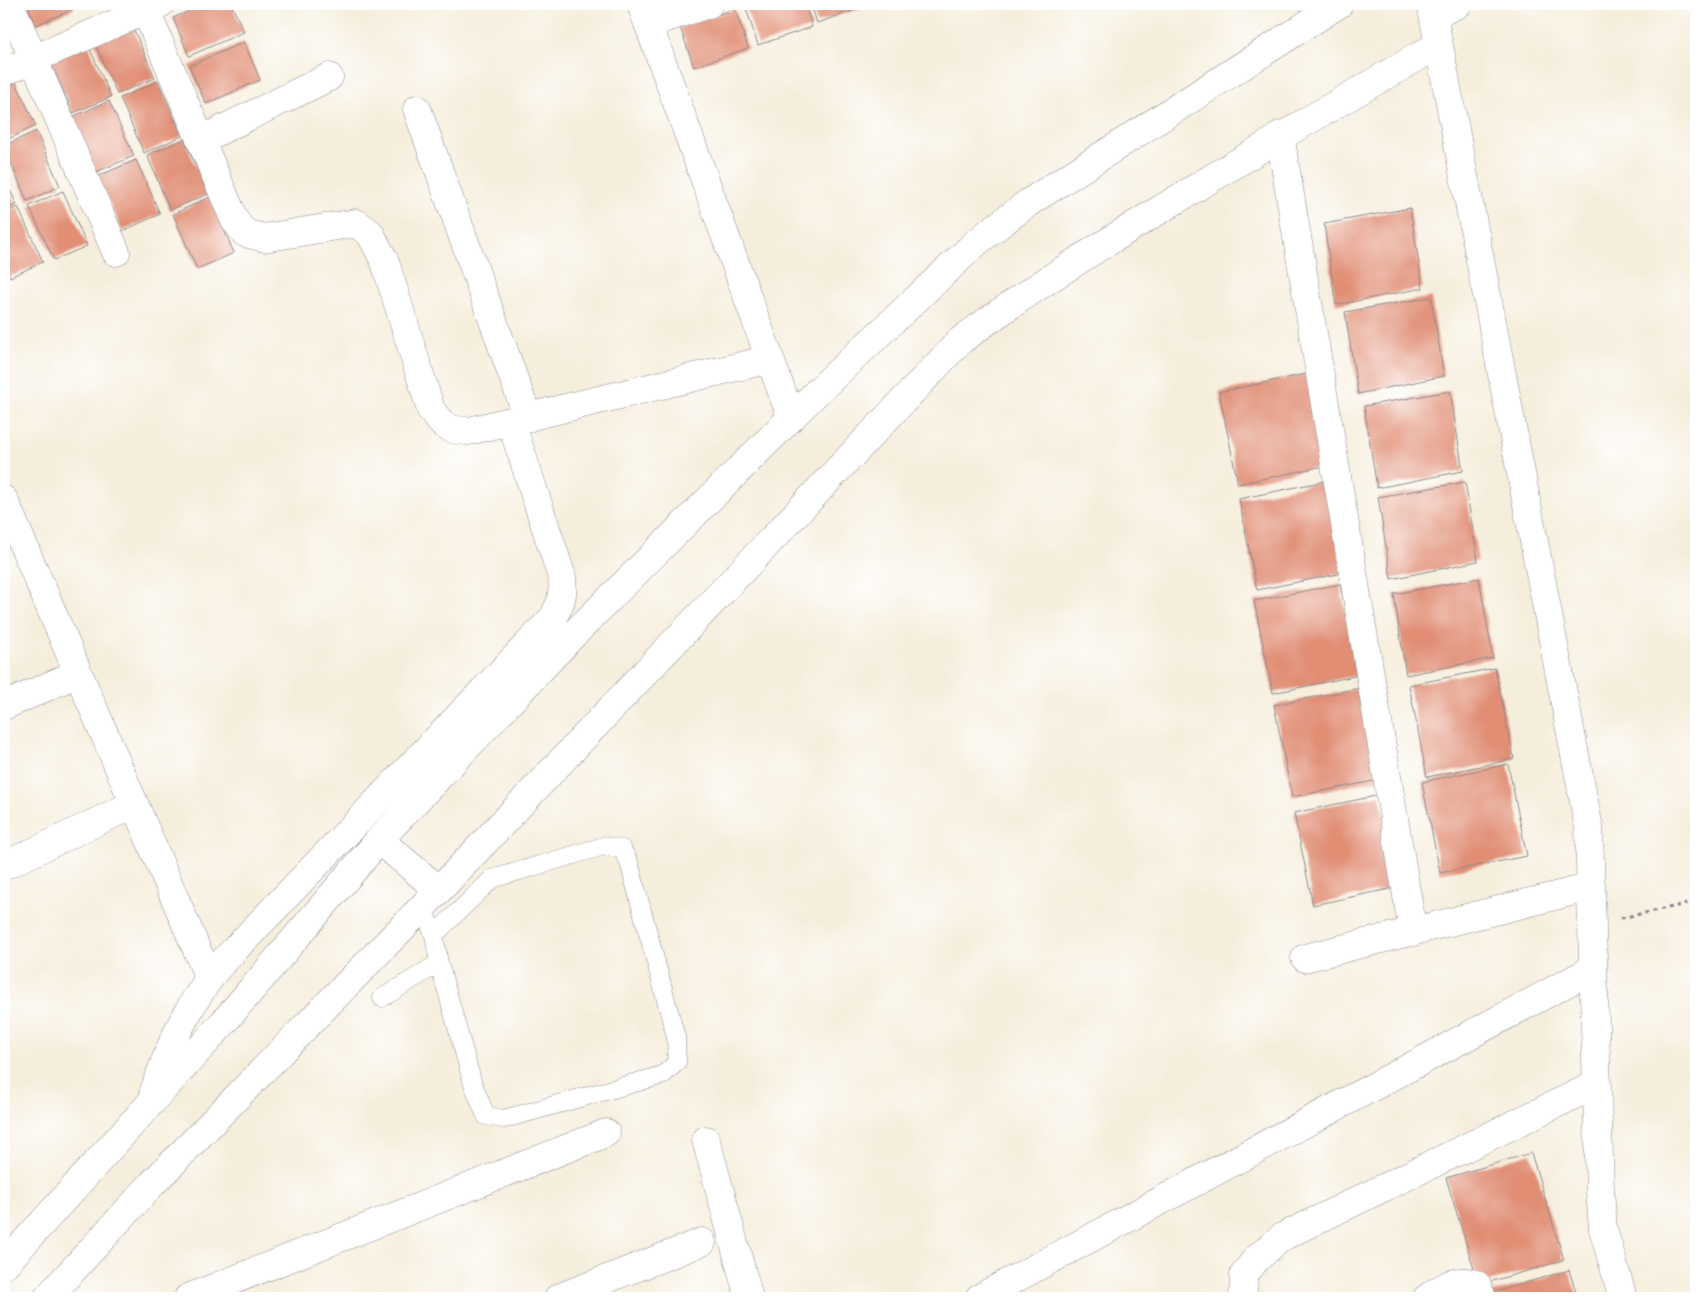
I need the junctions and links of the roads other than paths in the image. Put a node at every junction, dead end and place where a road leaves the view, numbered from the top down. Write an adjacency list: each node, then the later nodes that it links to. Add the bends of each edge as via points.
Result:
1 (10, 4): 9 (street)
2 (709, 4): 7 (street)
3 (1339, 4): 17 (street, via 1028,204 978,241)
4 (1458, 4): 6 (street)
5 (150, 5): 9 (street); 14 (street)
6 (1432, 10): 8 (street)
7 (644, 14): 16 (street)
8 (1437, 46): 13 (street); 26 (street, via 1572,733 1589,828)
9 (33, 59): 10 (street); 15 (street)
10 (4, 72)
11 (329, 77): 14 (street)
12 (417, 109): 18 (street)
13 (1280, 135): 27 (street, via 1079,260 960,342); 28 (street)
14 (202, 139): 18 (street, via 235,221 245,233 264,238 356,223 370,233 385,262 432,410 441,424 462,431)
15 (116, 252)
16 (770, 359): 17 (street); 18 (street)
17 (791, 417): 24 (street, via 574,634)
18 (519, 420): 33 (street, via 562,577 564,594 559,607 552,619)
19 (4, 500): 20 (street)
20 (13, 549): 21 (street)
21 (78, 673): 22 (street); 23 (street)
22 (4, 706)
23 (134, 804): 25 (street); 33 (street)
24 (387, 846): 27 (street); 36 (street)
25 (4, 866)
26 (1591, 887): 28 (street); 32 (street)
27 (429, 892): 29 (lane); 41 (street)
28 (1413, 932): 30 (street)
29 (434, 935): 31 (lane); 31 (lane, via 492,879 604,846 622,849 629,862 673,1028 677,1062 663,1075 504,1119 486,1116 473,1084)
30 (1305, 958)
31 (439, 963): 34 (lane)
32 (1593, 969): 35 (street); 45 (street)
33 (209, 978): 36 (street, via 183,1016)
34 (382, 998)
35 (1597, 1084): 46 (street, via 1282,1237 1256,1259 1244,1276); 49 (street, via 1603,1229)
36 (148, 1105): 40 (street)
37 (606, 1133): 42 (street)
38 (706, 1140): 44 (street)
39 (702, 1242): 43 (street)
40 (4, 1264)
41 (46, 1298)
42 (188, 1298)
43 (558, 1298)
44 (749, 1298)
45 (979, 1298)
46 (1243, 1298)
47 (1427, 1298): 48 (street, via 1456,1281 1468,1280 1478,1285)
48 (1482, 1298)
49 (1623, 1298)

